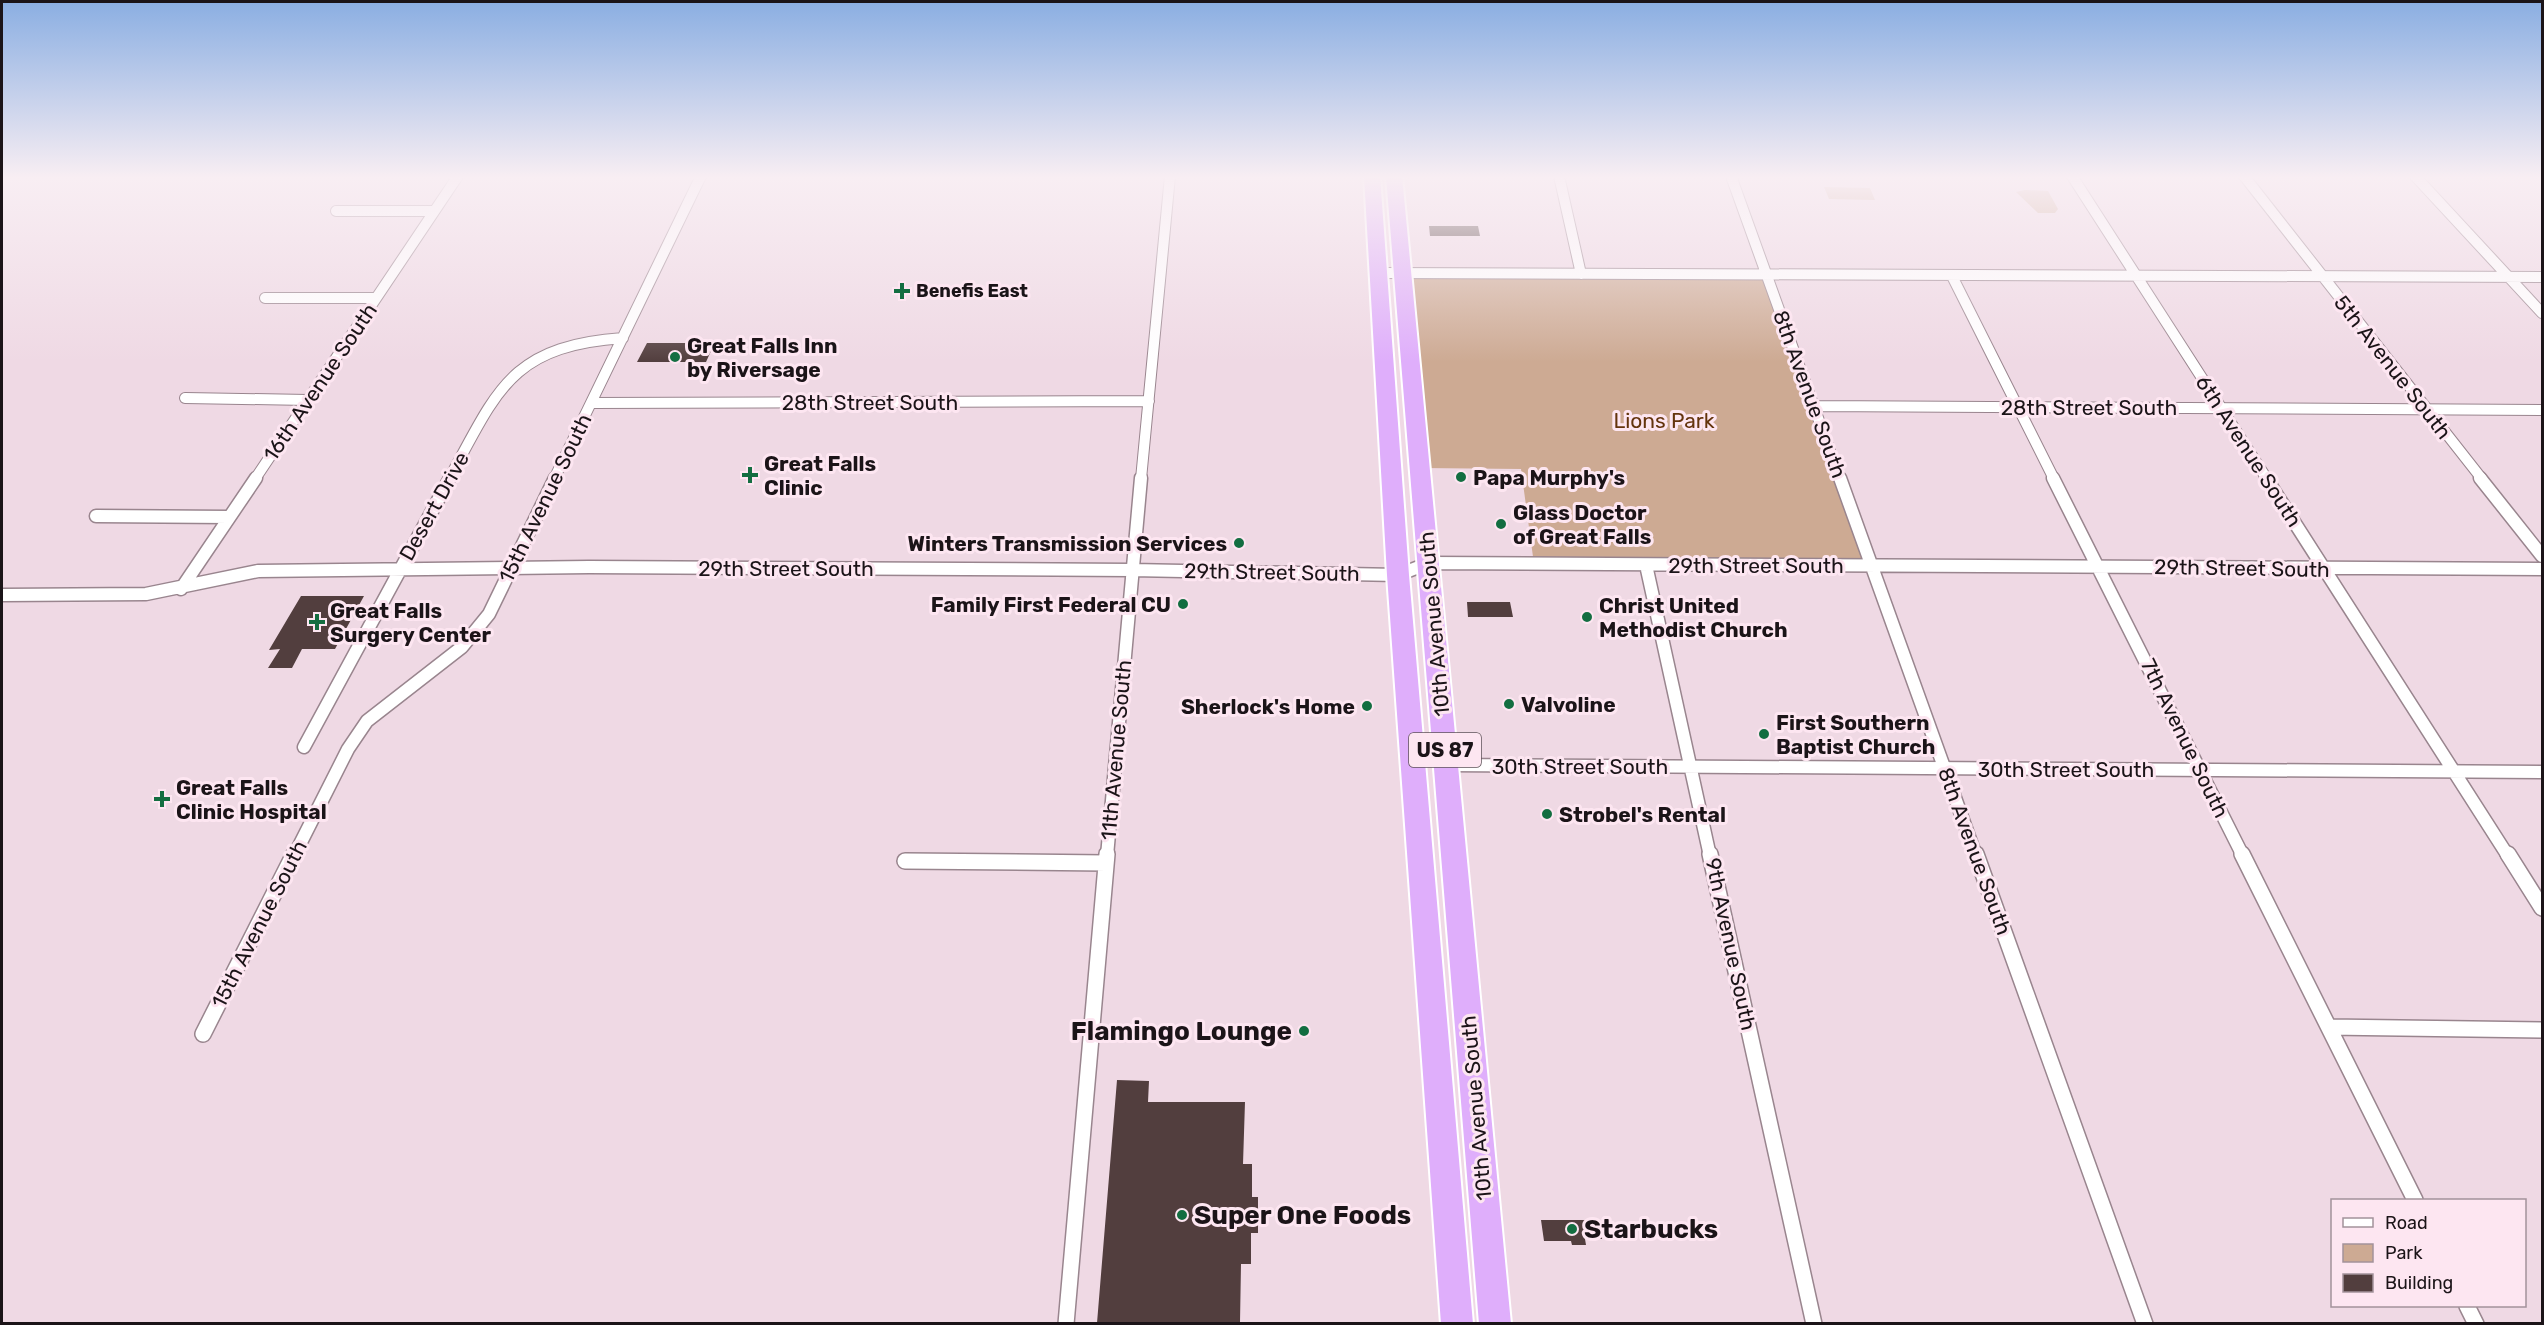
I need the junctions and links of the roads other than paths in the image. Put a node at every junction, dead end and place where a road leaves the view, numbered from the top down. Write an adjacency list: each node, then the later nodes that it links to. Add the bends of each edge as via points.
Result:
1 (416, 238): 20 (street, 16th Avenue South)
2 (671, 238): 22 (street, 15th Avenue South)
3 (1164, 238): 25 (street, 11th Avenue South)
4 (1384, 238): 11 (highway, 10th Avenue South / US 87)
5 (1392, 238): 11 (highway, 10th Avenue South / US 87)
6 (1573, 238): 12 (street)
7 (1753, 238): 13 (street, 8th Avenue South)
8 (2112, 238): 15 (street, 6th Avenue South)
9 (2292, 238): 16 (street, 5th Avenue South)
10 (2473, 238): 17 (street)
11 (1391, 273): 12 (street); 35 (highway, 10th Avenue South / US 87); 44 (highway, 10th Avenue South / US 87)
12 (1581, 274): 13 (street)
13 (1766, 274): 14 (street); 27 (street, 8th Avenue South)
14 (1952, 276): 15 (street); 28 (street, 7th Avenue South)
15 (2138, 277): 16 (street); 29 (street, 6th Avenue South)
16 (2322, 277): 17 (street); 30 (street, 5th Avenue South)
17 (2510, 277): 18 (street); 21 (street)
18 (2542, 277)
19 (265, 298): 20 (street)
20 (376, 298): 24 (street, 16th Avenue South)
21 (2542, 313)
22 (623, 338): 26 (street, 15th Avenue South); 42 (street, Desert Drive, via 591,340 547,351 506,380)
23 (185, 398): 24 (street)
24 (308, 400): 33 (street, 16th Avenue South)
25 (1149, 402): 26 (street, 28th Street South); 43 (street, 11th Avenue South)
26 (591, 403): 40 (street, 15th Avenue South)
27 (1815, 406): 28 (street, 28th Street South); 37 (street, 8th Avenue South)
28 (2017, 407): 29 (street, 28th Street South); 38 (street, 7th Avenue South)
29 (2222, 407): 30 (street, 28th Street South); 39 (street, 6th Avenue South)
30 (2426, 409): 31 (street, 28th Street South); 34 (street, 5th Avenue South)
31 (2542, 410)
32 (96, 516): 33 (street)
33 (229, 517): 45 (street, 16th Avenue South)
34 (2542, 556)
35 (1430, 563): 36 (street, 29th Street South); 44 (street, 29th Street South); 48 (highway, 10th Avenue South / US 87)
36 (1646, 565): 37 (street, 29th Street South); 49 (street, 9th Avenue South)
37 (1872, 566): 38 (street, 29th Street South); 50 (street, 8th Avenue South)
38 (2100, 566): 39 (street, 29th Street South); 51 (street, 7th Avenue South)
39 (2325, 568): 41 (street, 29th Street South); 52 (street, 6th Avenue South)
40 (511, 569): 42 (street, 29th Street South); 43 (street, 29th Street South); 59 (street, 15th Avenue South, via 489,614 462,647 367,721 348,749)
41 (2542, 569)
42 (399, 570): 45 (street, 29th Street South, via 258,571); 47 (street, Desert Drive)
43 (1132, 570): 44 (street, 29th Street South); 55 (street, 11th Avenue South)
44 (1398, 575): 63 (highway, 10th Avenue South / US 87)
45 (181, 589): 46 (street, 29th Street South, via 146,594)
46 (2, 596)
47 (304, 747)
48 (1446, 765): 49 (street, 30th Street South); 64 (highway, 10th Avenue South / US 87)
49 (1692, 766): 50 (street, 30th Street South); 65 (street, 9th Avenue South)
50 (1945, 768): 51 (street, 30th Street South); 66 (street, 8th Avenue South)
51 (2200, 769): 52 (street, 30th Street South); 57 (street, 7th Avenue South)
52 (2454, 771): 53 (street, 30th Street South); 56 (street, 6th Avenue South)
53 (2542, 772)
54 (905, 861): 55 (street)
55 (1106, 863): 62 (street, 11th Avenue South)
56 (2542, 908)
57 (2329, 1027): 58 (street); 60 (street, 7th Avenue South)
58 (2542, 1030)
59 (203, 1034)
60 (2415, 1199)
61 (2468, 1307): 67 (street)
62 (1066, 1323)
63 (1457, 1323)
64 (1495, 1323)
65 (1814, 1323)
66 (2145, 1323)
67 (2476, 1323)

